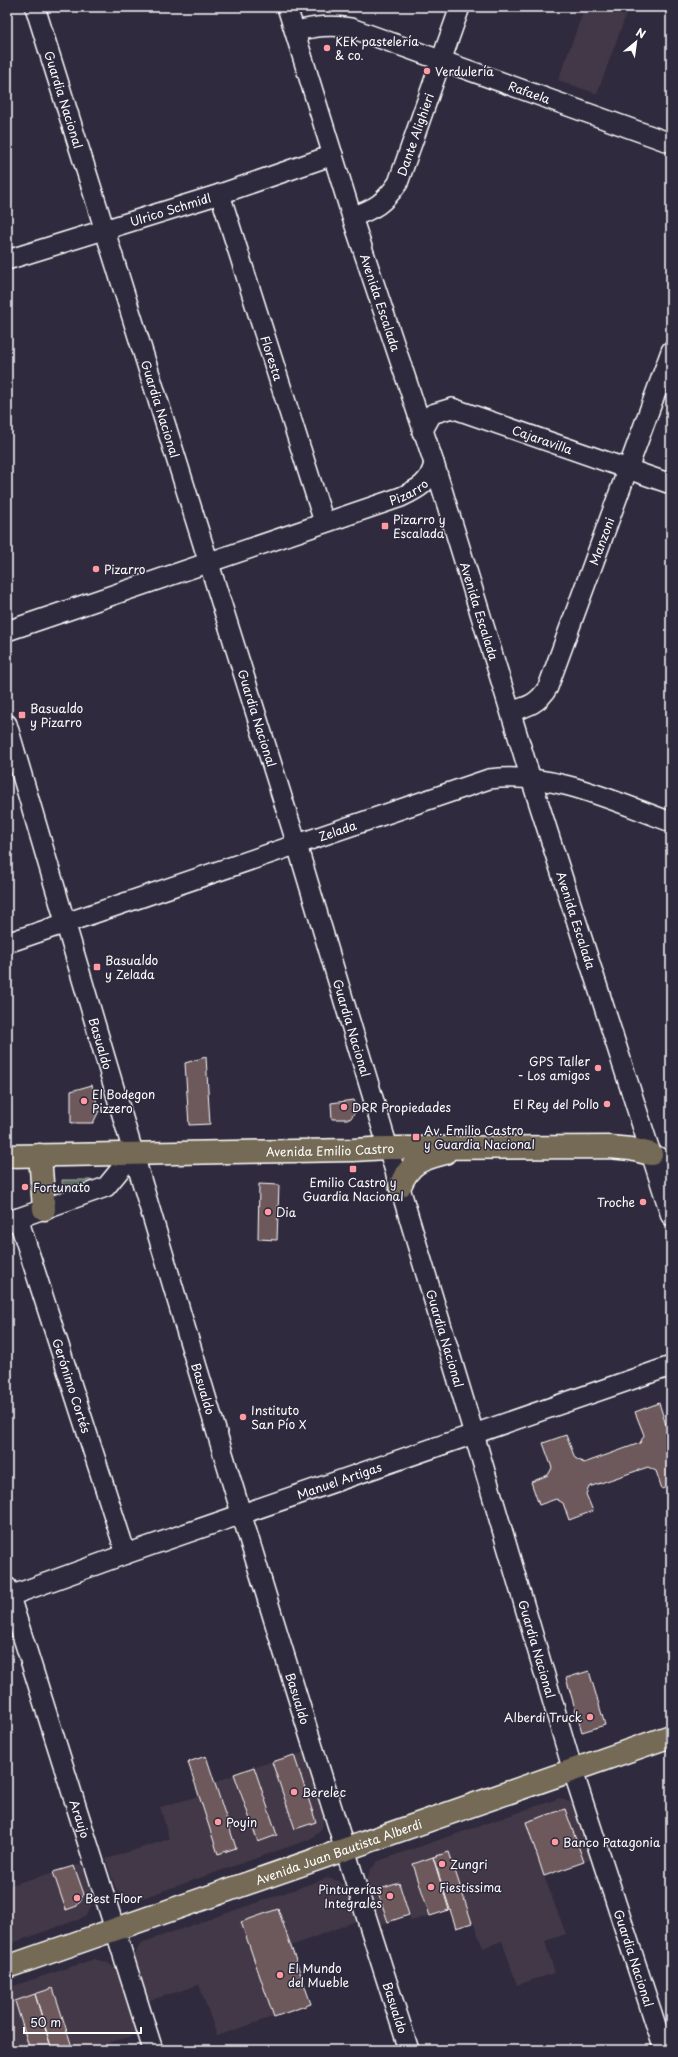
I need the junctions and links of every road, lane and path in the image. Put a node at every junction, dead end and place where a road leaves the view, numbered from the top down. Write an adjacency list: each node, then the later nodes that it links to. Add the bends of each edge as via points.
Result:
1 (35, 7): 10 (street, Guardia Nacional)
2 (287, 7): 4 (street, Avenida Escalada)
3 (460, 7): 5 (street, Dante Alighieri)
4 (295, 31): 5 (street, Rafaela, via 335,25 351,28); 7 (street, Avenida Escalada)
5 (440, 61): 6 (street, Rafaela); 9 (street, Dante Alighieri, via 398,182 387,199 372,209)
6 (671, 142)
7 (333, 155): 8 (street, Ulrico Schmidl); 9 (street, Avenida Escalada)
8 (220, 194): 10 (street, Ulrico Schmidl); 17 (street, Floresta)
9 (352, 217): 13 (street, Avenida Escalada)
10 (103, 229): 11 (street, Ulrico Schmidl); 18 (street, Guardia Nacional)
11 (7, 260)
12 (671, 351): 15 (street, Manzoni)
13 (422, 432): 14 (street, Avenida Escalada); 15 (street, Cajaravilla, via 432,414 452,408)
14 (434, 463): 17 (street, Pizarro, via 428,479 419,489 384,504); 20 (street, Avenida Escalada)
15 (628, 468): 16 (street, Cajaravilla); 20 (street, Manzoni, via 548,687 535,703)
16 (671, 484)
17 (324, 522): 18 (street, Pizarro)
18 (209, 563): 19 (street, Pizarro); 24 (street, Guardia Nacional)
19 (7, 631)
20 (510, 711): 22 (street, Avenida Escalada)
21 (7, 724): 25 (street, Basualdo)
22 (531, 778): 23 (street, Zelada, via 583,790); 24 (street, Zelada, via 511,776 489,779); 32 (street, Avenida Escalada)
23 (671, 822)
24 (297, 845): 25 (street, Zelada); 27 (street, Guardia Nacional)
25 (65, 923): 26 (street, Zelada); 29 (street, Basualdo)
26 (7, 943)
27 (388, 1148): 28 (main road, Avenida Emilio Castro); 29 (main road, Avenida Emilio Castro); 33 (street, Guardia Nacional)
28 (464, 1148): 32 (main road, Avenida Emilio Castro, via 609,1147 631,1149); 33 (main road, via 420,1161 405,1173)
29 (133, 1154): 30 (main road, Avenida Emilio Castro); 34 (street, via 106,1187); 39 (street, Basualdo)
30 (40, 1155): 31 (main road, Avenida Emilio Castro); 34 (main road)
31 (7, 1156)
32 (661, 1158): 35 (street, Avenida Escalada)
33 (400, 1186): 38 (street, Guardia Nacional)
34 (44, 1209): 36 (street)
35 (671, 1216)
36 (12, 1220): 40 (street, Gerónimo Cortés)
37 (671, 1366): 38 (street, Manuel Artigas)
38 (474, 1434): 39 (street, Manuel Artigas); 43 (street, Guardia Nacional)
39 (243, 1515): 40 (street, Manuel Artigas); 44 (street, Basualdo)
40 (126, 1554): 41 (street, Manuel Artigas)
41 (8, 1593): 45 (street, Araujo)
42 (671, 1736): 43 (main road, Avenida Juan Bautista Alberdi)
43 (573, 1771): 44 (main road, Avenida Juan Bautista Alberdi); 49 (street, Guardia Nacional)
44 (344, 1850): 45 (main road, Avenida Juan Bautista Alberdi); 48 (street, Basualdo)
45 (114, 1929): 46 (main road, Avenida Juan Bautista Alberdi); 47 (street, Araujo)
46 (7, 1967)
47 (153, 2050)
48 (409, 2050)
49 (664, 2050)

